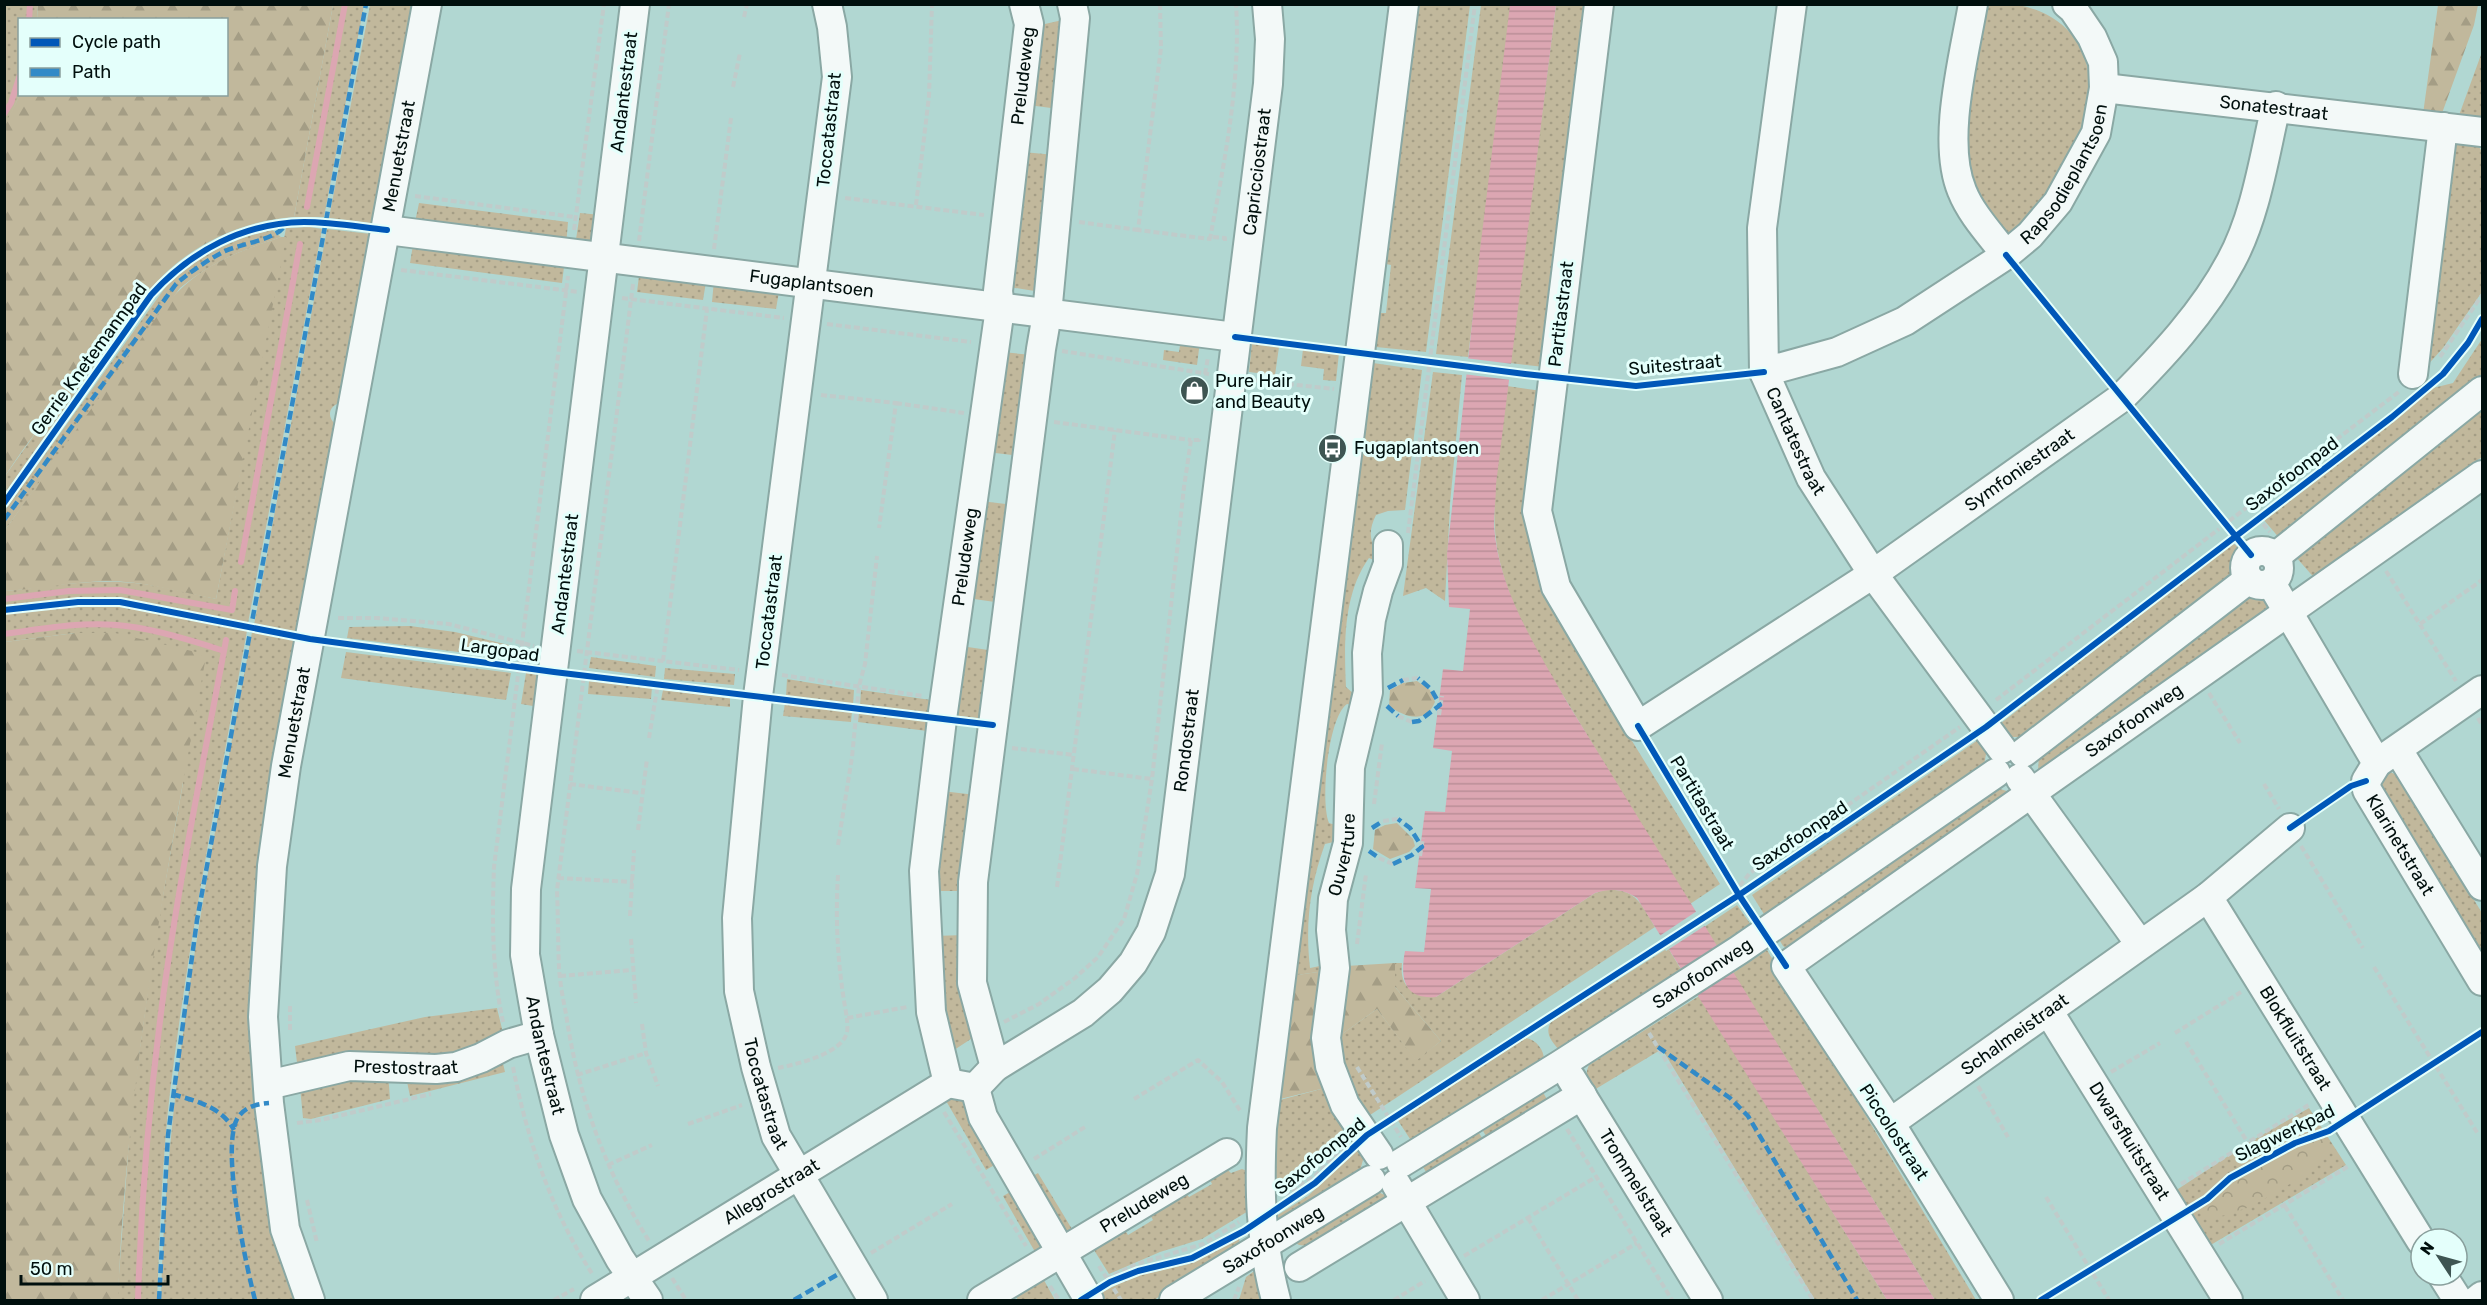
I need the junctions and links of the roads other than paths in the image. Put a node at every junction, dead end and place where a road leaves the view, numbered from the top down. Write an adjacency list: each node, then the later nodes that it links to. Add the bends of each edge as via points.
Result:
1 (427, 4): 16 (street, Menuetstraat)
2 (635, 4): 18 (street, Andantestraat)
3 (827, 4): 19 (street, Toccatastraat, via 837,77)
4 (1024, 4): 20 (street, Preludeweg, via 1029,24 998,291)
5 (1072, 4): 21 (street, via 1075,18)
6 (1267, 4): 22 (street, Capricciostraat, via 1268,84)
7 (1404, 4): 52 (street, via 1270,1054)
8 (1599, 4): 32 (street, Partitastraat, via 1538,511 1556,587)
9 (1792, 4): 23 (street, Cantatestraat, via 1762,228)
10 (1973, 4): 17 (street, Rapsodieplantsoen, via 1952,133 1953,163 1962,192)
11 (2067, 4): 12 (street, Rapsodieplantsoen, via 2092,37 2103,62)
12 (2104, 88): 13 (street, Sonatestraat); 17 (street, Rapsodieplantsoen, via 2096,133 2058,202 2031,235)
13 (2276, 106): 14 (street, Sonatestraat); 29 (street, Symfoniestraat, via 2252,209 2231,261 2200,308 2154,365 2121,398)
14 (2443, 127): 15 (street, Sonatestraat); 24 (street)
15 (2482, 132)
16 (397, 231): 18 (street, Fugaplantsoen); 45 (street, Menuetstraat, via 278,822 263,1017)
17 (2006, 255): 23 (street, via 1905,321 1837,352)
18 (603, 257): 19 (street, Fugaplantsoen); 42 (street, Andantestraat, via 526,889 525,955)
19 (823, 285): 20 (street, Fugaplantsoen); 51 (street, Toccatastraat, via 778,671 737,918 739,991 756,1067 776,1136)
20 (1000, 308): 21 (street, Fugaplantsoen); 46 (street, Preludeweg, via 924,871 931,1012)
21 (1047, 314): 22 (street, Fugaplantsoen); 44 (street, via 973,882 972,983)
22 (1235, 337): 44 (street, Rondostraat, via 1216,379 1170,874 1151,932 1133,963 1110,990 1083,1013)
23 (1764, 372): 29 (street, Cantatestraat, via 1811,478)
24 (2419, 374)
25 (2482, 391): 28 (street, Saxofoonweg)
26 (2482, 475): 30 (street, Saxofoonweg)
27 (1398, 542): 50 (street, Ouverture, via 1371,619 1368,692 1350,766 1348,843 1333,899 1335,968 1326,1038 1330,1065 1345,1105)
28 (2261, 568): 30 (street); 34 (street, Saxofoonweg)
29 (1873, 574): 32 (street, Symfoniestraat); 34 (street, Cantatestraat)
30 (2289, 612): 33 (street); 34 (street, Saxofoonweg, via 2198,675)
31 (2475, 695): 33 (street)
32 (1638, 726)
33 (2387, 757): 36 (street); 40 (street, Klarinetstraat, via 2366,781 2367,790)
34 (2014, 769): 38 (street); 39 (street, Saxofoonweg); 43 (street, Saxofoonweg)
35 (2290, 828): 37 (street, Schalmeistraat)
36 (2482, 886)
37 (2208, 897): 38 (street, Schalmeistraat); 53 (street, Blokfluitstraat)
38 (2140, 944): 41 (street, Schalmeistraat)
39 (1786, 966): 48 (street, Piccolostraat)
40 (2482, 981)
41 (2049, 1012): 48 (street, Schalmeistraat); 69 (street, Dwarsfluitstraat)
42 (539, 1035): 45 (street, Prestostraat, via 456,1067 349,1066); 57 (street, Andantestraat, via 564,1135 587,1199)
43 (1560, 1065): 47 (street, Trommelstraat); 50 (street, Saxofoonweg)
44 (995, 1067): 46 (street)
45 (280, 1083): 60 (street, Menuetstraat, via 285,1228)
46 (952, 1088): 51 (street, Allegrostraat); 54 (street, Preludeweg, via 983,1117)
47 (1582, 1095): 50 (street, Saxofoonweg, via 1556,1111); 67 (street, Trommelstraat)
48 (1890, 1123): 68 (street, Piccolostraat)
49 (1227, 1153): 54 (street, Preludeweg)
50 (1386, 1159): 52 (street, Saxofoonweg); 55 (street, Saxofoonweg); 66 (street)
51 (799, 1176): 57 (street, Allegrostraat, via 662,1260); 62 (street, Toccatastraat)
52 (1258, 1227): 64 (street, Saxofoonweg); 65 (street)
53 (2412, 1227)
54 (1049, 1259): 59 (street, Preludeweg); 63 (street)
55 (1299, 1267)
56 (2450, 1287): 70 (street)
57 (640, 1289): 61 (street, Allegrostraat)
58 (2482, 1296): 71 (street)
59 (1080, 1297)
60 (310, 1300)
61 (596, 1300)
62 (873, 1300)
63 (981, 1300)
64 (1174, 1300)
65 (1276, 1300)
66 (1465, 1300)
67 (1708, 1300)
68 (1999, 1300)
69 (2228, 1300)
70 (2458, 1300)
71 (2477, 1300)

